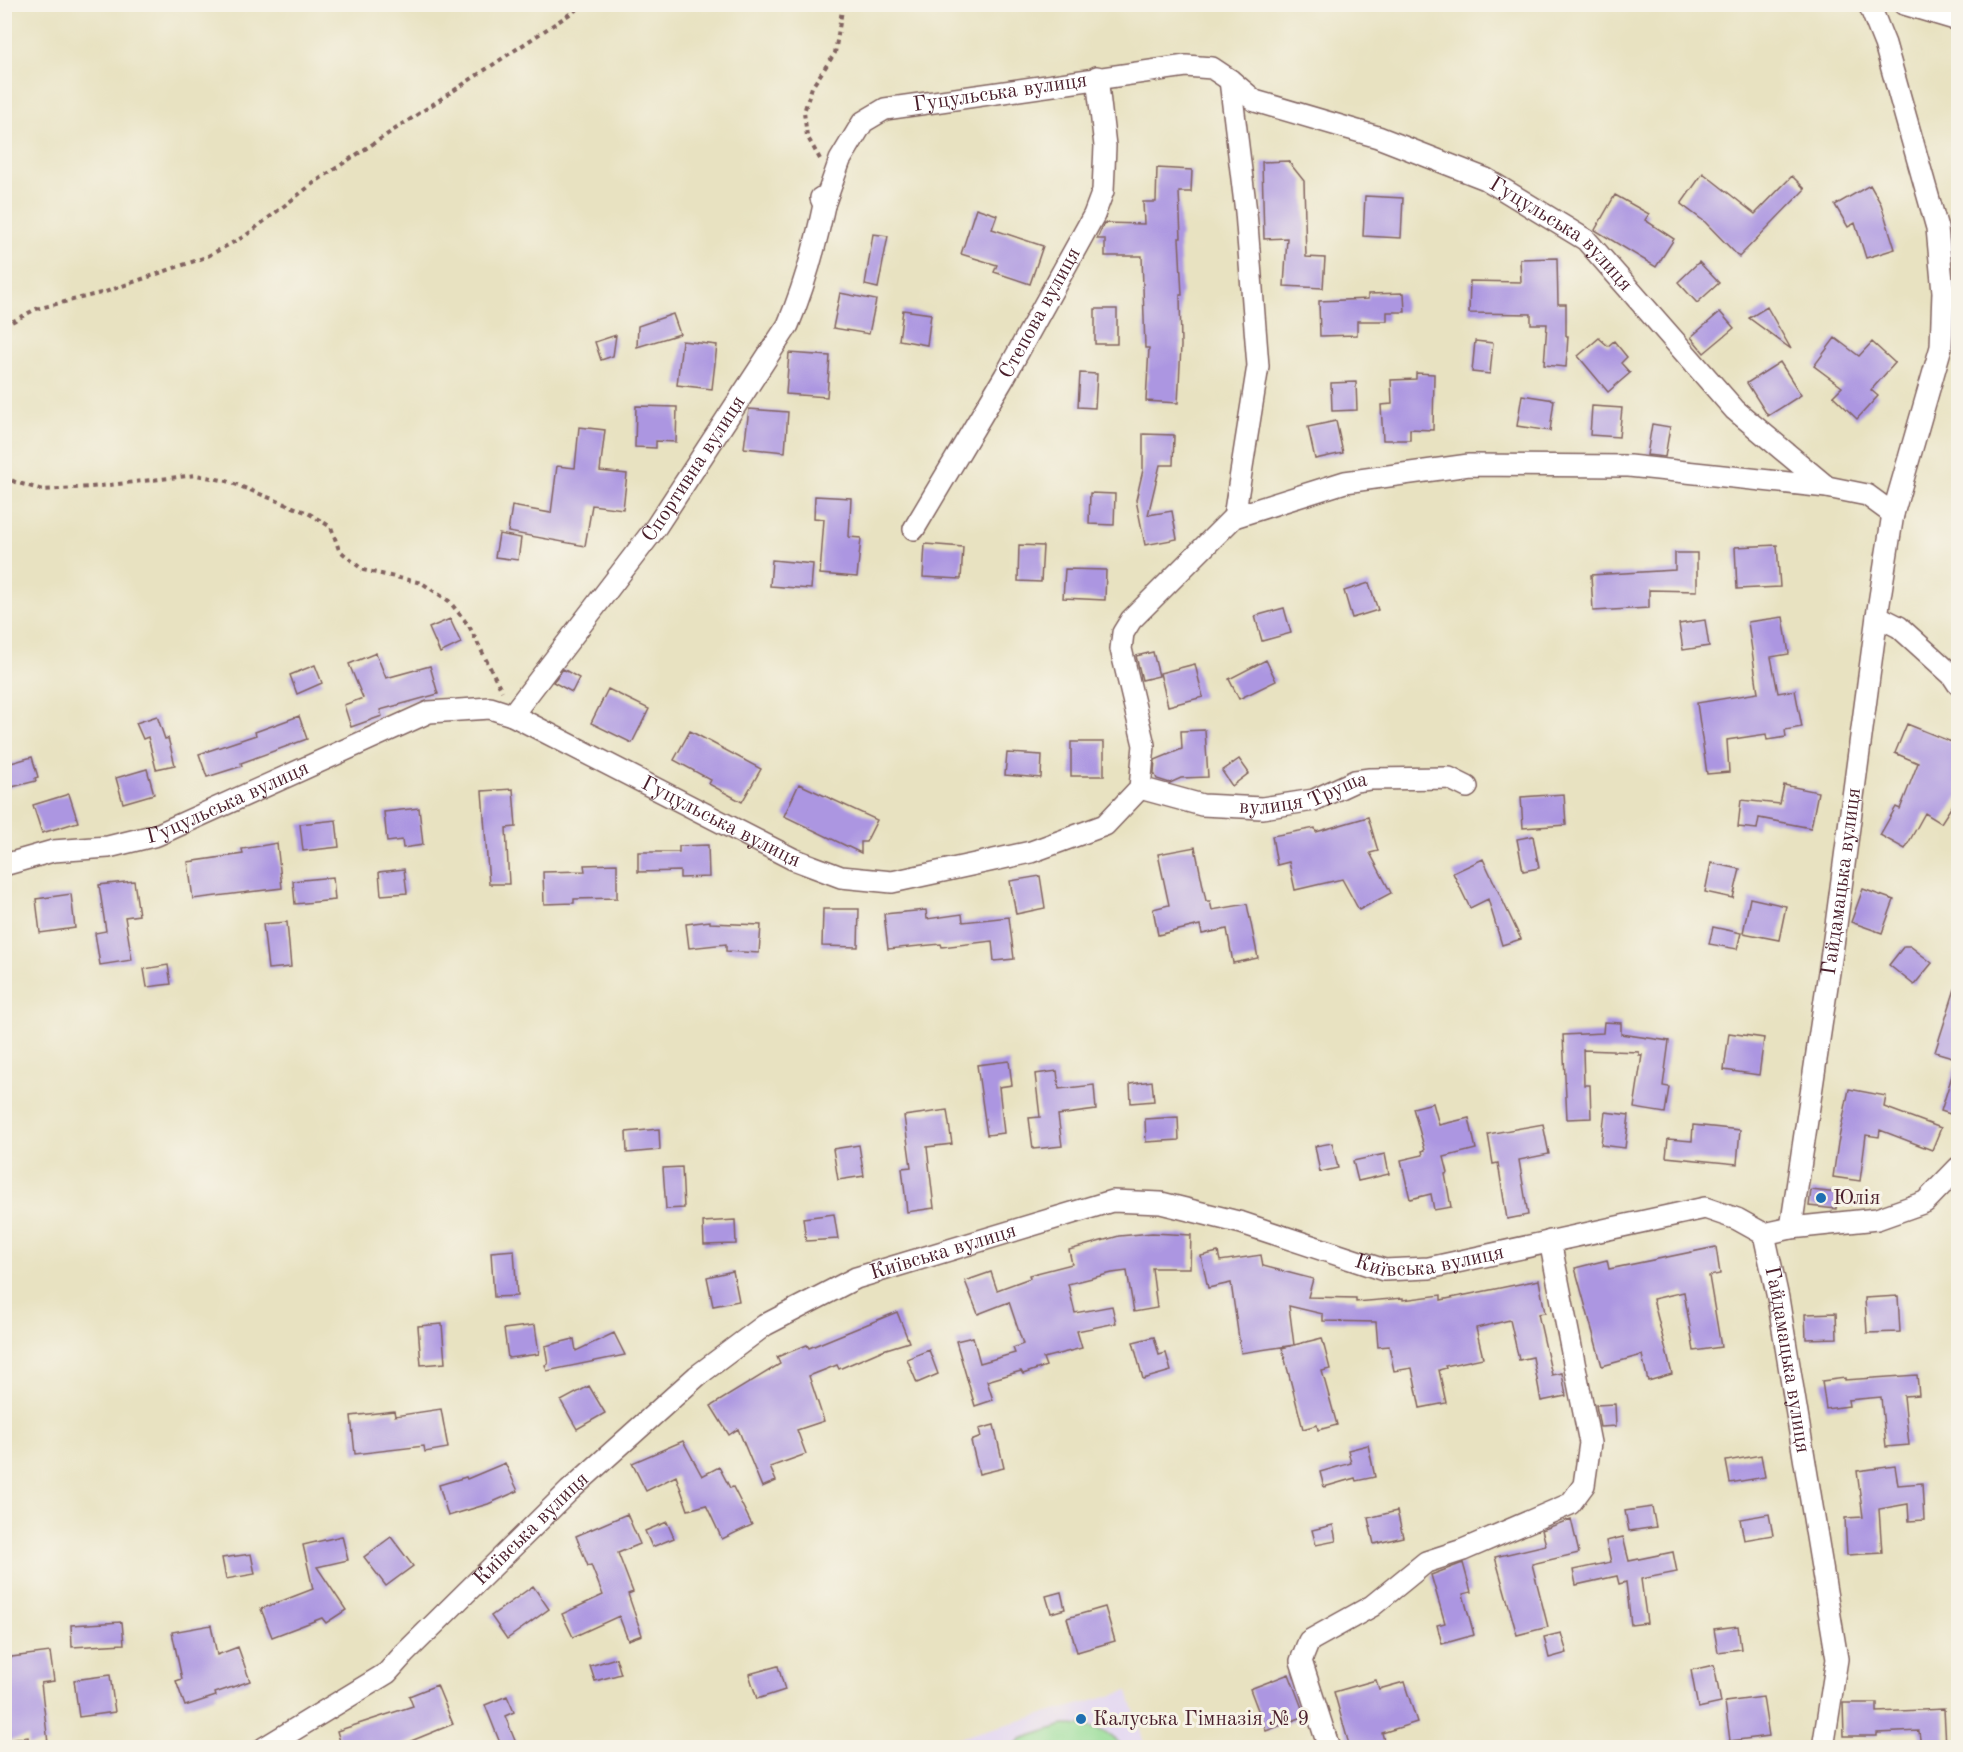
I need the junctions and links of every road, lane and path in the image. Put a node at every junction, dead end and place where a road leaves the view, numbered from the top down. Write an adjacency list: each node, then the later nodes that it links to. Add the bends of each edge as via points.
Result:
1 (585, 4): 9 (path, via 315,182 245,236 206,257 105,292 36,309)
2 (843, 4): 8 (path, via 835,53 812,87 804,112)
3 (1869, 4): 12 (street, Гайдамацька вулиця, via 1885,44 1937,228 1943,292 1941,347)
4 (1904, 4): 5 (street)
5 (1959, 20)
6 (1097, 77): 7 (street, Гуцульська вулиця, via 1186,66 1212,68); 8 (street, Гуцульська вулиця, via 885,109 863,122); 14 (street, Степова вулиця, via 1105,146 1103,191 1094,215)
7 (1230, 80): 11 (street, Гуцульська вулиця, via 1255,101 1378,137 1486,179 1586,240 1735,410); 13 (street, via 1246,212 1258,366)
8 (825, 195): 17 (street, Спортивна вулиця, via 814,252 788,325 656,527)
9 (4, 326)
10 (4, 476): 17 (path, via 50,490 196,475 227,481 308,513 331,527 339,550 363,570 423,584 449,601 469,626)
11 (1827, 487): 12 (street, Гуцульська вулиця, via 1867,495); 13 (street, Гуцульська вулиця, via 1629,466 1469,465 1345,482)
12 (1893, 514): 15 (street, Гайдамацька вулиця)
13 (1234, 517): 19 (street, Гуцульська вулиця, via 1131,620 1123,633 1121,650 1144,745)
14 (914, 529)
15 (1877, 616): 16 (street, via 1899,627); 22 (street, Гайдамацька вулиця)
16 (1959, 684)
17 (512, 715): 19 (street, Гуцульська вулиця, via 792,859 841,877 891,882 1031,852 1105,825); 20 (street, Гуцульська вулиця, via 490,708 429,712 157,835 108,847 53,851)
18 (1467, 787): 19 (street, вулиця Труша, via 1449,778 1370,779 1354,781 1314,800 1262,808 1202,805)
19 (1140, 788)
20 (4, 865)
21 (1959, 1168): 22 (street, via 1925,1202 1877,1218)
22 (1791, 1228): 23 (street)
23 (1764, 1234): 24 (street, Київська вулиця, via 1705,1208); 27 (street, Гайдамацька вулиця, via 1837,1659)
24 (1550, 1241): 25 (street, Київська вулиця, via 1429,1268 1384,1270 1242,1223 1161,1203 1112,1201 856,1278 765,1325 697,1376 569,1491 387,1673); 26 (street, via 1590,1443 1584,1485 1570,1504 1426,1562 1372,1606 1309,1641 1301,1661)
25 (264, 1748)
26 (1329, 1748)
27 (1823, 1748)

